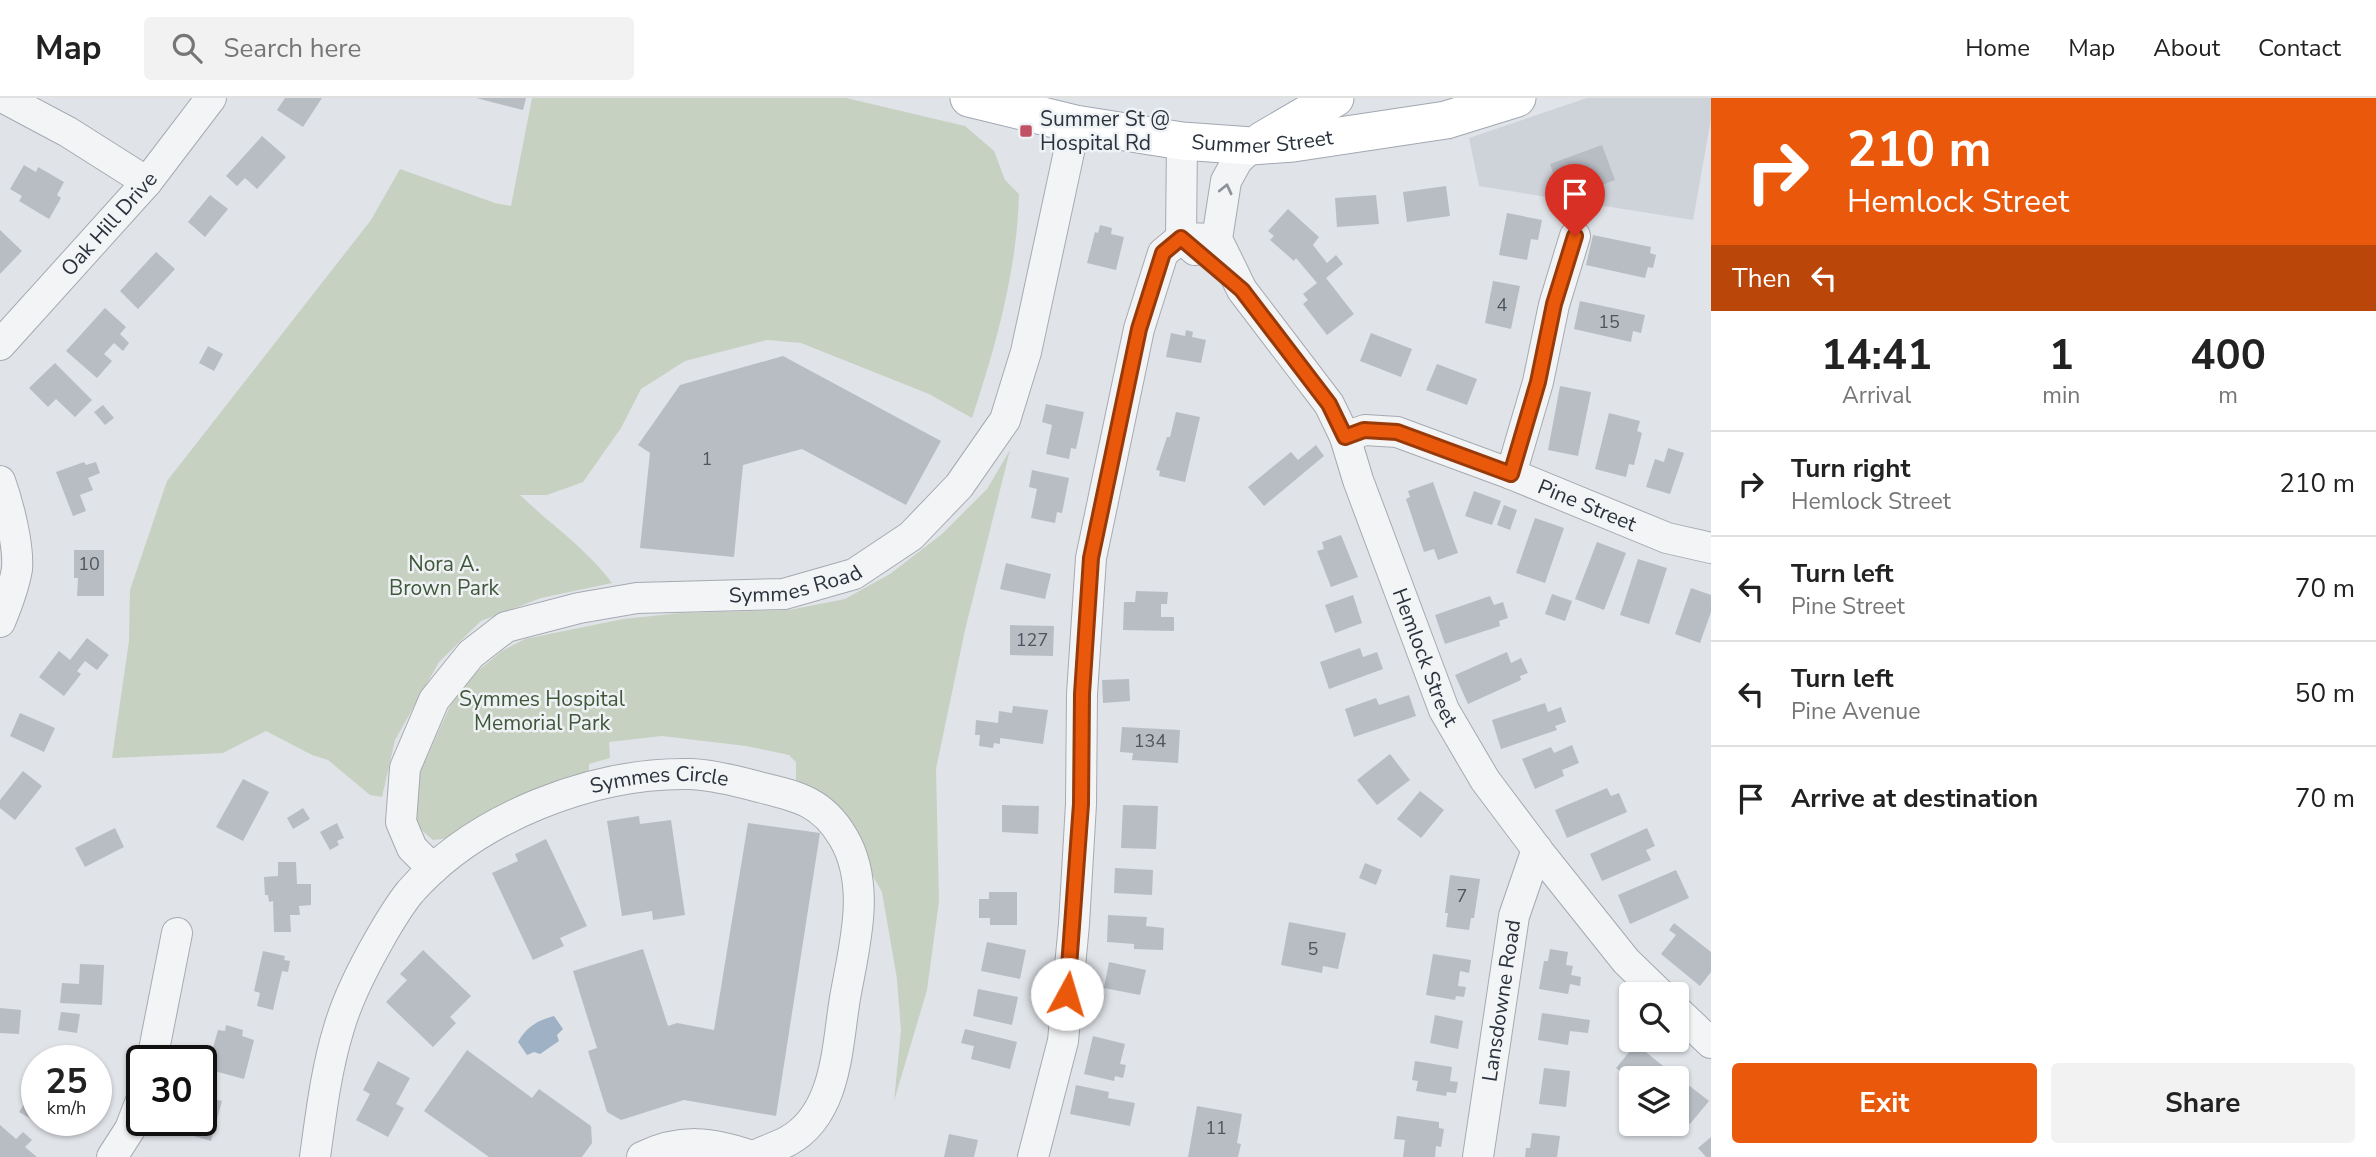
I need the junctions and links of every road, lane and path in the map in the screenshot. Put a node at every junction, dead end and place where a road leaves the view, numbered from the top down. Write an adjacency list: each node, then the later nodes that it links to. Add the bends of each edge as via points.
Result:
1 (4, 98): 10 (street)
2 (211, 98): 10 (street, Oak Hill Drive)
3 (969, 98): 7 (main road, Summer Street)
4 (1335, 98): 9 (main road)
5 (1517, 98): 6 (main road, Summer Street)
6 (1422, 110): 9 (main road, Summer Street, via 1293,143)
7 (1075, 124): 8 (main road, Summer Street); 22 (street, Symmes Road, via 1026,352 1005,420 959,486 911,536 854,574 784,594 637,598 506,627 471,654 434,699 405,768 401,822 412,848)
8 (1182, 141): 9 (main road, Summer Street); 12 (street)
9 (1252, 146): 13 (street, one-way to 9, via 1226,181)
10 (147, 182): 15 (street, Oak Hill Drive)
11 (1575, 236): 17 (street)
12 (1181, 238): 13 (street); 14 (street, Hemlock Street); 33 (street, via 1163,253 1139,329 1091,558 1081,804 1063,1041)
13 (1217, 239): 14 (street, Hemlock Street)
14 (1242, 290): 16 (street, Hemlock Street, via 1329,404)
15 (0, 345)
16 (1345, 437): 17 (street, Pine Street, via 1364,430 1397,432); 21 (street, Hemlock Street, via 1444,710 1485,780)
17 (1511, 474): 19 (street, Pine Street, via 1667,538)
18 (0, 481): 20 (street, via 10,512 17,566)
19 (1711, 548)
20 (0, 622)
21 (1537, 849): 24 (street, Hemlock Street); 34 (street, Lansdowne Road, via 1514,916)
22 (433, 869): 30 (street, Symmes Circle, via 398,909 362,970 339,1028); 32 (street, Symmes Circle, via 524,810 576,791 638,777 693,774 742,782 802,797 824,813 844,838 859,879 857,926 829,1091 814,1119 790,1140)
23 (177, 933): 27 (street)
24 (1648, 982)
25 (1689, 1022): 26 (street)
26 (1711, 1043)
27 (155, 1045)
28 (126, 1136): 29 (street)
29 (113, 1157)
30 (315, 1157)
31 (642, 1157): 32 (street, Symmes Circle, via 693,1143)
32 (752, 1157)
33 (1033, 1157)
34 (1478, 1157)

